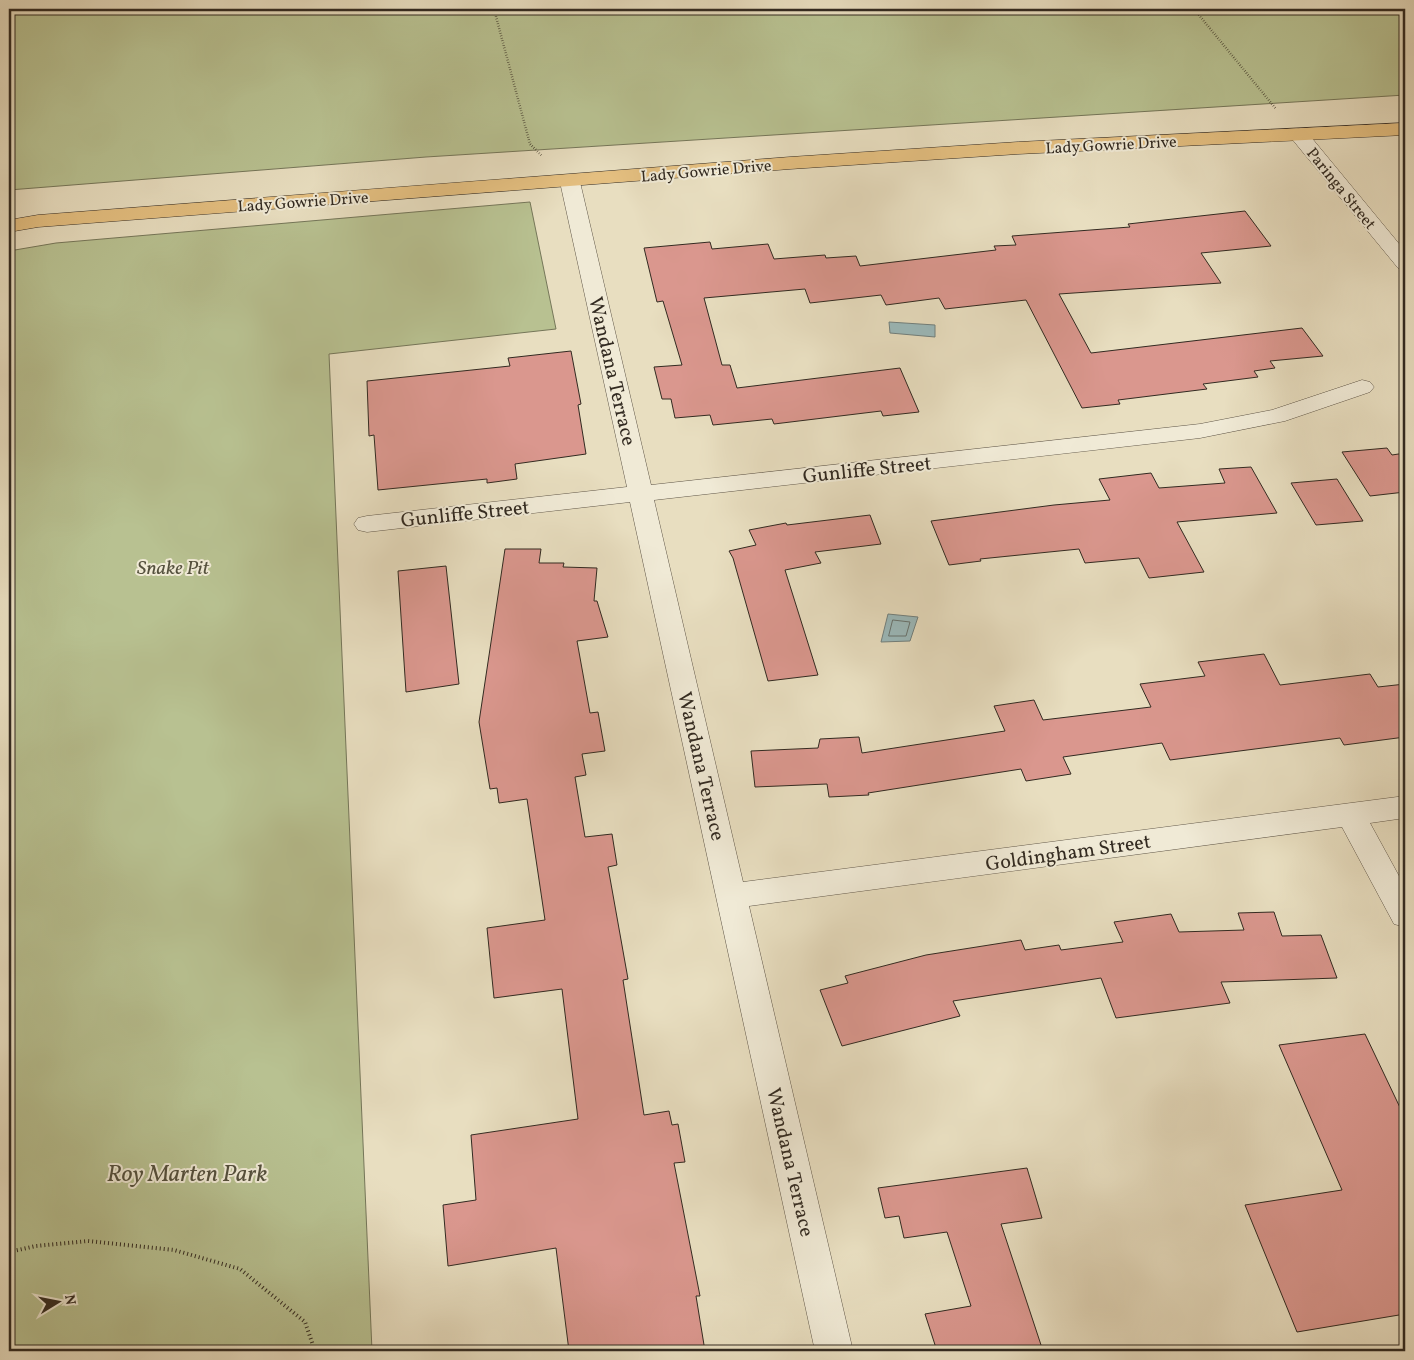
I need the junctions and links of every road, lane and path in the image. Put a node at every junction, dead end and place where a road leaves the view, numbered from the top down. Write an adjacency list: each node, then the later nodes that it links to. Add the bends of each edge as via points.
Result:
1 (494, 9): 5 (path, via 530,144)
2 (1194, 9): 4 (path)
3 (1405, 129): 4 (main road, Lady Gowrie Drive)
4 (1299, 135): 5 (main road, Lady Gowrie Drive, via 988,150); 7 (street, Paringa Street)
5 (570, 182): 6 (main road, Lady Gowrie Drive, via 38,221); 9 (street, Wandana Terrace)
6 (9, 226)
7 (1405, 264)
8 (1362, 387): 9 (street, Gunliffe Street, via 1277,416 1200,431)
9 (640, 494): 10 (street, Gunliffe Street); 13 (street, Wandana Terrace)
10 (367, 524)
11 (1405, 807): 12 (street, Goldingham Street)
12 (1350, 814): 13 (street, Goldingham Street); 14 (street)
13 (731, 896): 17 (street, Wandana Terrace)
14 (1405, 915)
15 (9, 1252): 16 (path, via 88,1241 174,1250 240,1269 305,1322)
16 (315, 1351)
17 (834, 1351)

